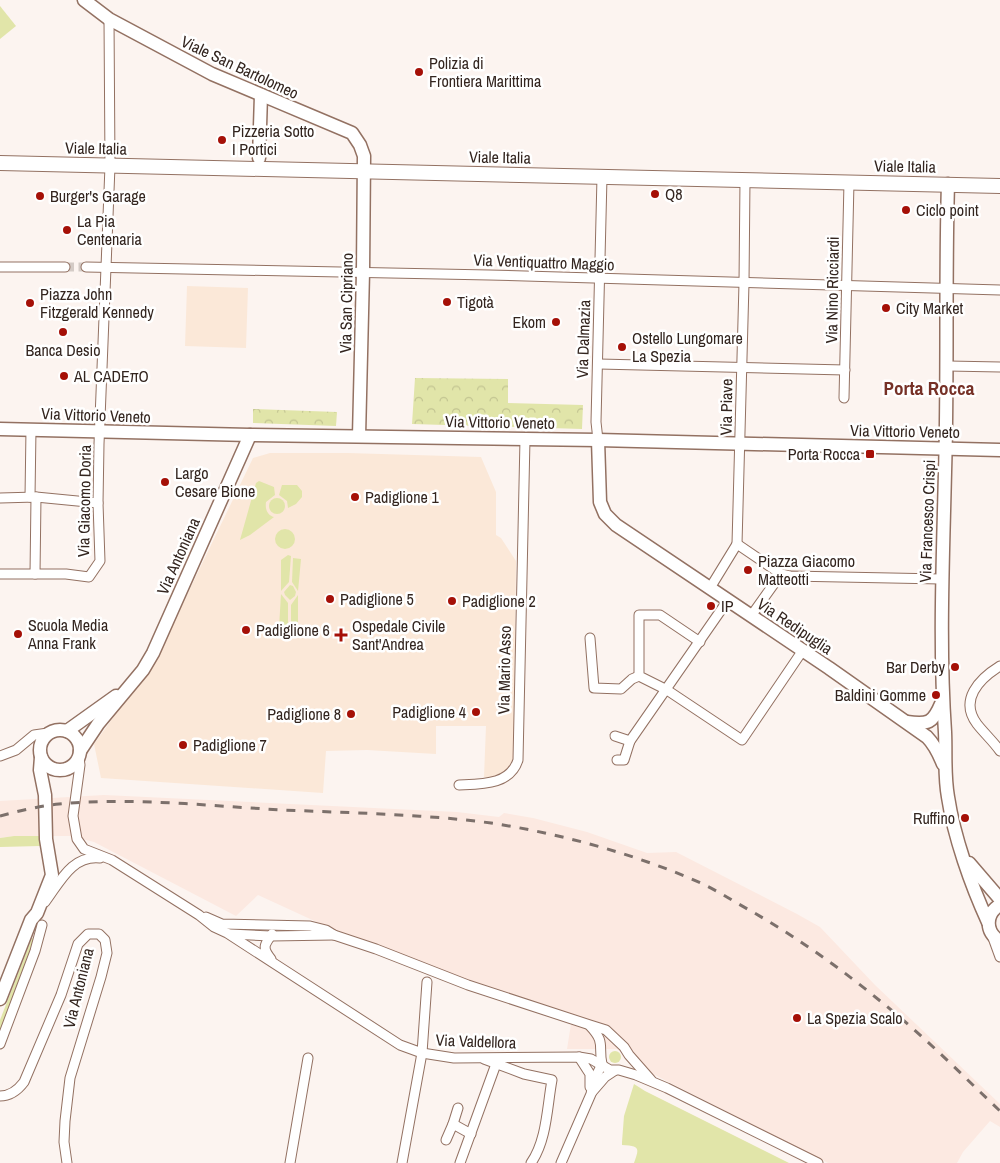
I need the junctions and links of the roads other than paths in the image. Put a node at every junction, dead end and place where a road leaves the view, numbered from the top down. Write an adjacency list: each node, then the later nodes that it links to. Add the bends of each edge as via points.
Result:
1 (84, 0): 2 (street, Viale San Bartolomeo)
2 (109, 19): 3 (street, Viale San Bartolomeo, via 212,74); 6 (street, Via Giacomo Doria)
3 (260, 95): 4 (street); 7 (street, Viale San Bartolomeo, via 352,133 364,156)
4 (259, 158)
5 (0, 163): 6 (main road, Viale Italia)
6 (110, 166): 7 (main road, Viale Italia); 16 (street, Via Giacomo Doria)
7 (364, 172): 8 (main road, Viale Italia); 17 (street, Via San Cipriano)
8 (602, 177): 9 (main road, Viale Italia); 18 (street, Via Dalmazia)
9 (745, 180): 10 (main road, Viale Italia); 19 (street, Via Piave)
10 (849, 182): 11 (main road, Viale Italia); 20 (street, Via Nino Ricciardi)
11 (948, 184): 12 (main road, Viale Italia); 21 (street, Via Francesco Crispi)
12 (1000, 186)
13 (0, 267): 14 (street)
14 (65, 267)
15 (86, 267): 16 (street, Via Ventiquattro Maggio)
16 (107, 268): 17 (street, Via Ventiquattro Maggio); 31 (street, Via Giacomo Doria)
17 (363, 272): 18 (street, Via Ventiquattro Maggio); 33 (street, Via San Cipriano)
18 (600, 279): 19 (street, Via Ventiquattro Maggio); 23 (street, Via Dalmazia)
19 (744, 283): 20 (street, Via Ventiquattro Maggio); 26 (street, Via Piave)
20 (846, 286): 21 (street, Via Ventiquattro Maggio); 27 (street, Via Nino Ricciardi)
21 (947, 289): 22 (street, Via Ventiquattro Maggio); 24 (street, Via Francesco Crispi)
22 (1000, 290)
23 (599, 364): 26 (street); 35 (street, Via Dalmazia)
24 (948, 366): 25 (street); 37 (street, Via Francesco Crispi)
25 (1000, 367)
26 (741, 368): 27 (street); 36 (street, Via Piave)
27 (845, 370): 28 (street, Via Nino Ricciardi)
28 (844, 398)
29 (0, 429): 30 (street, Via Vittorio Veneto)
30 (31, 429): 31 (street, Via Vittorio Veneto); 39 (street)
31 (100, 431): 32 (street, Via Vittorio Veneto); 42 (street, Via Giacomo Doria)
32 (250, 435): 33 (street, Via Vittorio Veneto); 56 (street, Via Antoniana, via 154,653)
33 (359, 436): 34 (street, Via Vittorio Veneto)
34 (524, 439): 35 (street, Via Vittorio Veneto); 71 (street, Via Mario Asso, via 518,760 510,774 501,780)
35 (598, 440): 36 (street, Via Vittorio Veneto); 41 (street, Via Dalmazia)
36 (740, 443): 37 (street, Via Vittorio Veneto); 43 (street, Via Piave)
37 (946, 448): 38 (street, Via Vittorio Veneto); 47 (street, Via Francesco Crispi)
38 (1000, 450)
39 (33, 497): 40 (street); 42 (street); 45 (street)
40 (0, 498)
41 (600, 502): 48 (street, Via Redipuglia, via 605,514 616,524)
42 (98, 503): 45 (street, Via Giacomo Doria, via 100,561 90,577)
43 (737, 544): 46 (street); 48 (street)
44 (0, 574): 45 (street)
45 (35, 574)
46 (781, 574): 47 (street); 50 (street)
47 (941, 579): 58 (street, Via Francesco Crispi)
48 (710, 588): 49 (street, Via Redipuglia)
49 (728, 600): 50 (street, Via Redipuglia); 52 (street)
50 (751, 616): 53 (street, Via Redipuglia)
51 (590, 638): 55 (street, via 594,688 621,689)
52 (700, 642): 55 (street, via 660,615 639,615); 57 (street)
53 (803, 650): 57 (street, via 742,740); 59 (street, Via Redipuglia)
54 (1000, 666): 64 (street, via 974,689 969,700 969,711 976,723)
55 (639, 676): 57 (street)
56 (130, 686): 60 (street, Via Antoniana); 65 (street, Via Antoniana, via 98,724)
57 (667, 690): 63 (street)
58 (942, 701): 59 (street, via 935,717 928,722); 70 (street, Via Francesco Crispi)
59 (905, 722): 70 (street, Via Redipuglia, via 932,742)
60 (67, 731): 61 (street); 65 (street, via 77,738)
61 (48, 733): 66 (street, via 34,735 16,750); 67 (street, via 40,744)
62 (615, 736): 63 (street)
63 (630, 741): 68 (street, via 624,760)
64 (1000, 751)
65 (80, 755): 69 (street, via 69,768); 75 (street, Via Valdellora, via 73,816 77,839 84,849)
66 (0, 756)
67 (41, 757): 69 (street, via 44,763); 72 (street, via 40,770)
68 (617, 760)
69 (56, 770): 72 (street, via 51,775)
70 (945, 772): 74 (street, Via Francesco Crispi, via 947,796)
71 (459, 785)
72 (46, 795): 73 (street)
73 (45, 845): 76 (street); 80 (street)
74 (964, 857): 77 (street, Via Francesco Crispi); 83 (street, Via Francesco Crispi)
75 (112, 860): 76 (street, via 92,857 77,862); 79 (street, Via Valdellora)
76 (57, 877): 80 (street)
77 (1000, 899)
78 (1000, 905): 83 (street, via 992,911)
79 (199, 915): 81 (street, Via Valdellora, via 222,924); 82 (street, Via Valdellora, via 214,928)
80 (38, 918): 89 (street, via 31,920); 91 (street, via 35,951)
81 (305, 926): 84 (street, Via Valdellora); 85 (street, Via Valdellora, via 299,930 274,932)
82 (227, 933): 85 (street, Via Valdellora); 87 (street, Via Valdellora)
83 (993, 933): 86 (street, Via Francesco Crispi)
84 (334, 935): 85 (street, Via Valdellora); 90 (street, Via Valdellora, via 508,999)
85 (271, 936): 87 (street, Via Valdellora, via 264,946)
86 (1000, 957)
87 (276, 964): 94 (street, Via Valdellora, via 393,1041)
88 (427, 982): 94 (street)
89 (0, 999)
90 (586, 1023): 92 (street, Via Valdellora, via 606,1030); 93 (street, via 597,1034)
91 (0, 1044)
92 (620, 1044): 93 (street, via 610,1044); 95 (street, Via Valdellora)
93 (603, 1050): 100 (street)
94 (422, 1053): 98 (street, Via Valdellora); 111 (street)
95 (629, 1055): 101 (street, via 626,1064); 102 (street, Via Valdellora)
96 (579, 1057): 98 (street, Via Valdellora); 100 (street, Via Valdellora); 103 (street, via 590,1074)
97 (308, 1058): 110 (street)
98 (482, 1058): 99 (street)
99 (496, 1064): 107 (street); 113 (street, via 552,1080 538,1153)
100 (602, 1064): 101 (street, Via Valdellora); 103 (street)
101 (617, 1071): 102 (street, Via Valdellora); 103 (street, via 605,1076)
102 (655, 1084): 115 (street, Via Valdellora)
103 (590, 1094): 114 (street)
104 (0, 1096): 109 (street, Via Antoniana, via 13,1093 24,1082 61,995 78,944 88,934 99,934 105,940 107,952 70,1078 64,1142)
105 (458, 1108): 106 (street)
106 (453, 1124): 107 (street); 108 (street)
107 (471, 1134): 112 (street)
108 (446, 1140)
109 (67, 1163)
110 (290, 1163)
111 (402, 1163)
112 (460, 1163)
113 (531, 1163)
114 (561, 1163)
115 (818, 1163)

